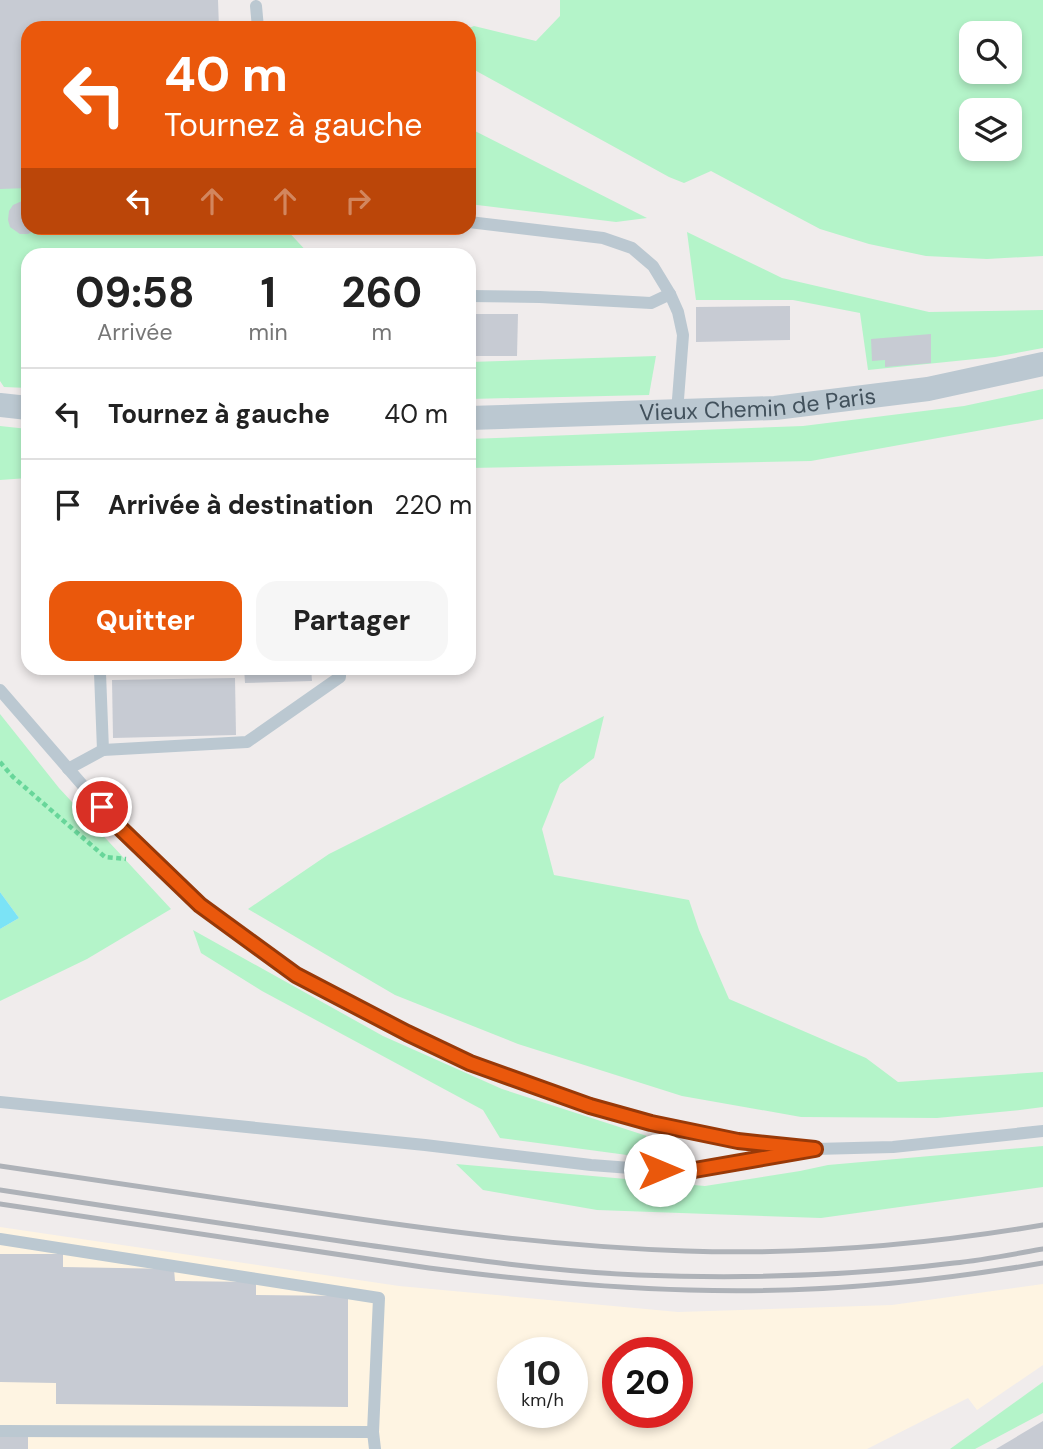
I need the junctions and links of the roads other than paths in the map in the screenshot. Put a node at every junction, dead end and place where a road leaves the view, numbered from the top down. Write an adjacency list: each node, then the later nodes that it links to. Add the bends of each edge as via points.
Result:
1 (256, 6): 2 (lane)
2 (257, 21)
3 (476, 223): 4 (lane, via 603,238 632,248 653,265)
4 (670, 293): 5 (lane, via 650,303); 9 (lane, via 683,335)
5 (476, 296)
6 (1043, 364): 9 (street, Vieux Chemin de Paris, via 928,389 775,408)
7 (0, 405): 8 (street)
8 (21, 407)
9 (677, 412): 10 (street, Vieux Chemin de Paris)
10 (476, 418)
11 (100, 675): 14 (lane)
12 (340, 675): 14 (lane, via 247,742)
13 (0, 690): 15 (lane)
14 (103, 750): 15 (lane)
15 (68, 769): 18 (lane, via 118,826 200,905 296,975 407,1033 470,1063 590,1106 738,1141)
16 (0, 1102): 18 (lane, via 683,1172)
17 (1043, 1131): 18 (lane, via 893,1147)
18 (815, 1149)
19 (0, 1239): 21 (lane, via 379,1298)
20 (0, 1431): 21 (lane)
21 (373, 1432): 22 (lane)
22 (375, 1449)

